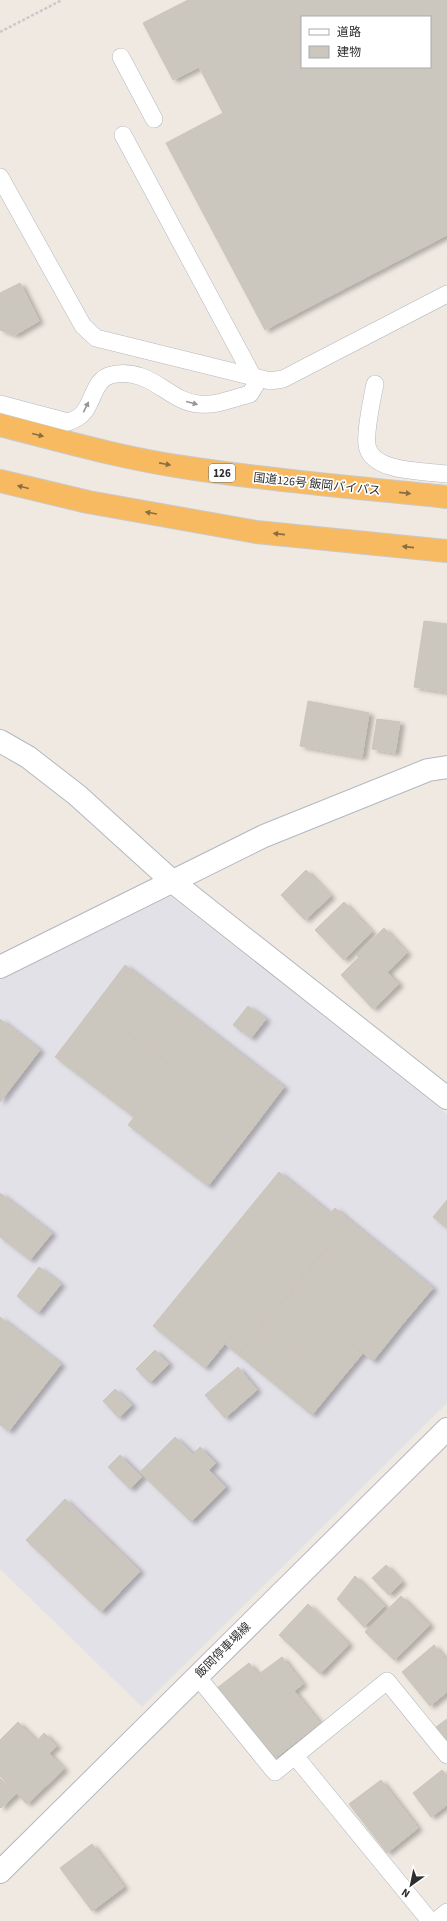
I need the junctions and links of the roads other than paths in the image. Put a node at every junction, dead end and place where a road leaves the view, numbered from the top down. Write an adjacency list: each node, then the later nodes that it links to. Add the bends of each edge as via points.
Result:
1 (120, 57): 2 (lane)
2 (154, 119)
3 (123, 135): 6 (lane)
4 (0, 177): 6 (lane, via 83,326 96,338)
5 (447, 294): 6 (lane, via 283,379 270,381)
6 (256, 378): 8 (lane, one-way to 6, via 68,422 85,412 97,386 109,375 123,374 145,378 183,400 199,404 250,394)
7 (375, 384): 10 (lane, via 367,445 372,458 386,467)
8 (0, 404)
9 (0, 425): 12 (highway, 国道126号 飯岡バイパス / 126, one-way to 12, via 98,451 187,468)
10 (447, 474)
11 (0, 481): 13 (highway, one-way to 11, via 256,532 88,502)
12 (447, 497)
13 (447, 551)
14 (0, 741): 16 (street, via 28,757 77,795)
15 (447, 767): 16 (street, via 428,770 264,836)
16 (173, 882): 17 (street); 18 (street)
17 (0, 967)
18 (447, 1098)
19 (447, 1429): 20 (street, 飯岡停車場線)
20 (197, 1676): 22 (lane, via 275,1772); 23 (street, 飯岡停車場線)
21 (447, 1755): 22 (lane, via 387,1681)
22 (295, 1756): 25 (lane)
23 (0, 1872)
24 (447, 1912): 26 (lane)
25 (430, 1921)
26 (436, 1921)

